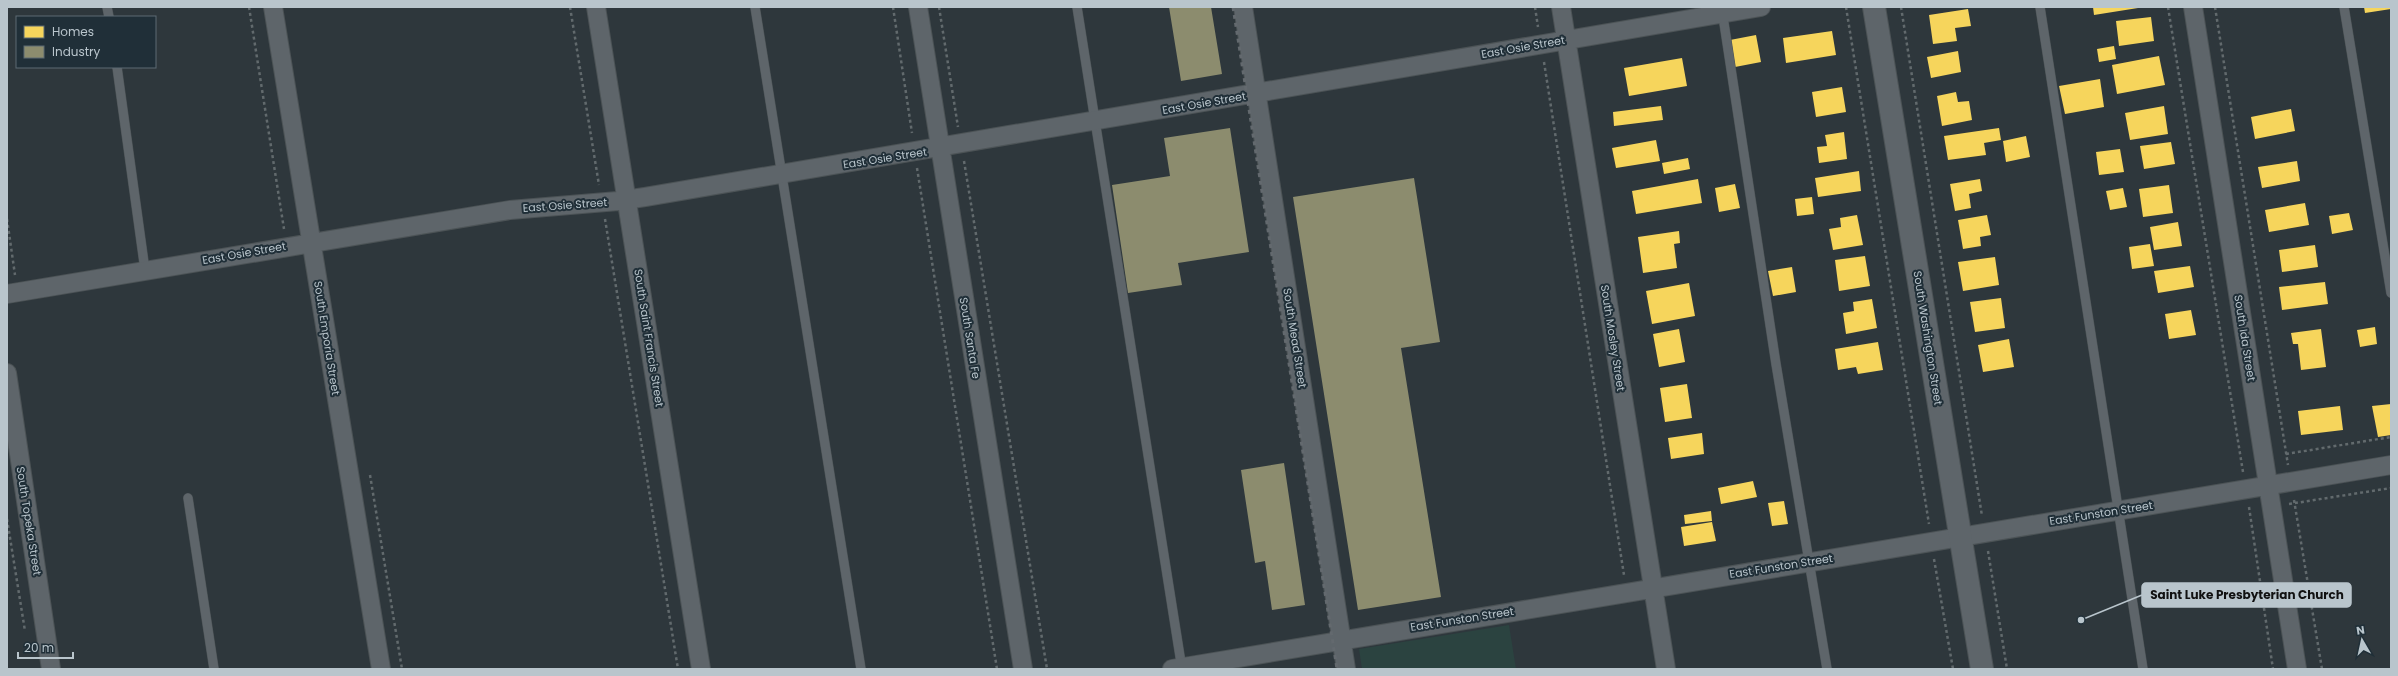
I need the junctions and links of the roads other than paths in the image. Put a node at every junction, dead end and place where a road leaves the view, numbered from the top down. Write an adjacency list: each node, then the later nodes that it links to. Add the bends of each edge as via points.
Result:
1 (273, 7): 21 (street, South Emporia Street)
2 (596, 7): 20 (street, South Saint Francis Street)
3 (755, 7): 19 (lane)
4 (918, 7): 18 (street, South Santa Fe)
5 (1077, 7): 17 (lane)
6 (1243, 7): 16 (street, South Mead Street)
7 (1560, 7): 14 (street, South Mosley Street)
8 (1761, 7): 13 (street, East Osie Street)
9 (1874, 7): 30 (street, South Washington Street)
10 (2040, 7): 29 (lane)
11 (2193, 7): 27 (street, South Ida Street)
12 (2344, 7): 23 (lane)
13 (1722, 10): 14 (street, East Osie Street); 31 (lane, via 1728,61)
14 (1566, 40): 16 (street, East Osie Street); 32 (street, South Mosley Street)
15 (117, 68): 22 (lane)
16 (1257, 94): 17 (street, East Osie Street); 33 (street, South Mead Street)
17 (1094, 122): 18 (street, East Osie Street); 34 (lane)
18 (941, 148): 19 (street, East Osie Street); 40 (street, South Santa Fe)
19 (781, 175): 20 (street, East Osie Street); 39 (lane)
20 (627, 200): 21 (street, East Osie Street, via 510,210); 38 (street, South Saint Francis Street)
21 (311, 242): 22 (street, East Osie Street); 37 (street, South Emporia Street)
22 (145, 270): 24 (street, East Osie Street)
23 (2391, 293)
24 (7, 294)
25 (7, 373): 35 (street, South Topeka Street)
26 (2391, 465): 27 (street, East Funston Street)
27 (2268, 485): 29 (street, East Funston Street); 46 (street, South Ida Street)
28 (188, 498): 36 (lane)
29 (2119, 510): 30 (street, East Funston Street); 45 (lane)
30 (1960, 536): 31 (street, East Funston Street); 44 (street, South Washington Street)
31 (1809, 562): 32 (street, East Funston Street); 43 (lane)
32 (1653, 588): 33 (street, East Funston Street); 42 (street, South Mosley Street)
33 (1342, 640): 34 (street, East Funston Street); 41 (street, South Mead Street)
34 (1179, 668)
35 (52, 669)
36 (214, 669)
37 (381, 669)
38 (701, 669)
39 (861, 669)
40 (1022, 669)
41 (1346, 669)
42 (1666, 669)
43 (1828, 669)
44 (1982, 669)
45 (2143, 669)
46 (2296, 669)

